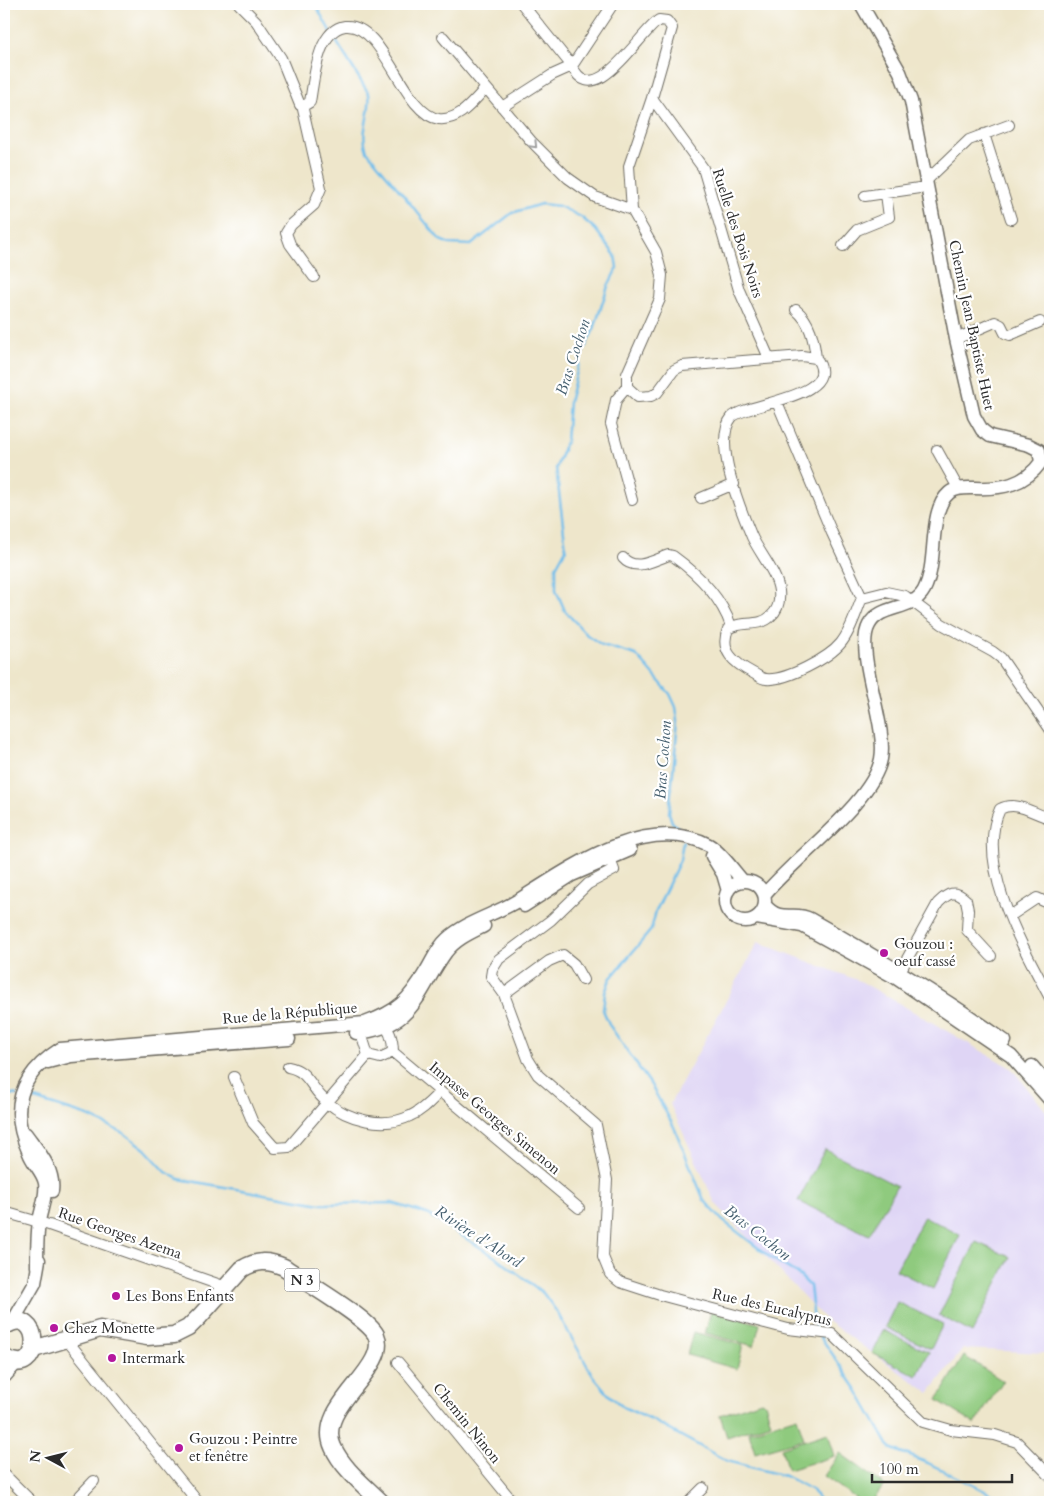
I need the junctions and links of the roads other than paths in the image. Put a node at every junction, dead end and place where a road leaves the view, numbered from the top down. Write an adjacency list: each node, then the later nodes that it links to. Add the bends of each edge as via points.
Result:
1 (239, 4): 9 (street, via 256,21 281,58 297,101)
2 (522, 4): 6 (street)
3 (613, 4): 6 (street)
4 (861, 4): 13 (street, Chemin Jean Baptiste Huet, via 900,72 911,101)
5 (442, 37): 7 (street)
6 (572, 66): 8 (street, via 583,78 598,80 611,71 656,21 665,19 670,23 671,31); 10 (street)
7 (486, 88): 9 (street, via 467,109 446,119 432,117 407,90 374,38 354,25 341,27 331,34 319,53 310,102); 10 (street)
8 (652, 98): 16 (street, via 629,166); 23 (street, Ruelle des Bois Noirs, via 703,168 739,290)
9 (302, 105): 19 (street, via 321,188 314,205 286,233 290,244)
10 (502, 107): 16 (street, one-way to 16, via 568,178 595,196)
11 (1009, 125): 12 (street)
12 (984, 134): 13 (street, via 964,144); 17 (street)
13 (925, 184): 14 (street); 22 (street, Chemin Jean Baptiste Huet)
14 (886, 194): 15 (street); 18 (street, via 889,217 857,230)
15 (864, 196)
16 (632, 210): 25 (street, via 656,252 662,275 660,299 626,374)
17 (1012, 219)
18 (843, 246)
19 (314, 277)
20 (796, 310): 24 (street, via 808,327)
21 (1040, 322): 22 (street, via 1010,335 1005,334 1001,324 994,322)
22 (956, 339): 28 (street, Chemin Jean Baptiste Huet, via 968,400 977,424 990,436 1035,447)
23 (769, 358): 24 (street); 25 (street, via 682,366 674,370 651,396 638,396)
24 (816, 358): 26 (street, via 820,367 819,378 808,389)
25 (627, 387): 32 (street, via 616,400 611,424)
26 (778, 402): 29 (street, via 740,411 728,422 725,443); 34 (street)
27 (937, 450): 30 (street)
28 (1046, 463): 30 (street, Chemin Jean Baptiste Huet, via 1013,484)
29 (734, 484): 31 (street); 36 (street, via 752,536 779,591 776,610 767,620)
30 (958, 488): 35 (street, via 949,493 940,507 930,577 919,598)
31 (701, 498)
32 (632, 500)
33 (623, 558): 36 (street, via 637,565 673,556 701,580 722,605)
34 (862, 598): 35 (street, via 886,592 896,593); 36 (street, via 842,643 828,656 780,678 765,680 731,657 725,637)
35 (913, 602): 37 (street, via 942,624 1001,658); 41 (street, via 882,612 868,626 866,635 869,675 882,738 882,758 878,769 847,813)
36 (732, 626)
37 (1050, 729)
38 (1050, 818): 46 (street, via 1009,804 1000,809 993,850)
39 (696, 840): 40 (street, Rue de la République, via 671,836); 42 (street, Rue de la République, via 710,846); 43 (street, via 718,864)
40 (609, 855): 51 (street, via 614,870 588,884 551,920 495,964 492,976); 53 (street, Rue de la République, via 519,909 460,939 446,952 414,1005 398,1021)
41 (780, 875): 42 (street); 44 (street)
42 (749, 882): 43 (street, via 737,883); 44 (street)
43 (728, 891): 47 (street, via 725,904 731,916 744,922)
44 (765, 900): 47 (street); 49 (street, via 774,914 806,917)
45 (1050, 904): 46 (street, via 1037,898)
46 (1010, 916): 52 (street)
47 (757, 918): 49 (street, via 802,926)
48 (992, 956): 49 (street, via 967,930 966,900 958,893 952,893 938,903)
49 (898, 974): 59 (street, via 1014,1048); 61 (street, via 1011,1056)
50 (583, 980): 51 (street, via 574,964 563,955 549,961)
51 (504, 994): 73 (street, Rue des Eucalyptus, via 528,1059 538,1075 596,1125 607,1180 603,1257 610,1274 620,1282 660,1295 788,1328 832,1334 923,1422 1017,1442)
52 (1050, 998)
53 (382, 1023): 54 (street, Rue de la République); 55 (street, via 393,1043)
54 (363, 1028): 56 (street); 65 (street, Rue de la République, via 71,1056 47,1062 35,1069 21,1090 19,1112 29,1154 45,1185)
55 (393, 1052): 56 (street, via 380,1058); 60 (street, Impasse Georges Simenon)
56 (368, 1055): 62 (street)
57 (288, 1067): 62 (street, via 299,1069)
58 (234, 1077): 62 (street, via 253,1123 276,1148 289,1147)
59 (1050, 1087)
60 (440, 1092): 62 (street, via 410,1117 382,1123 356,1119); 63 (street, Impasse Georges Simenon)
61 (1050, 1100)
62 (326, 1102)
63 (579, 1208)
64 (4, 1212): 65 (street, Rue Georges Azema)
65 (42, 1223): 66 (street, Rue Georges Azema); 67 (street, Rue de la République, via 35,1282)
66 (226, 1287): 68 (main road, N 3, via 188,1328 174,1335 147,1337 100,1329); 79 (main road, N 3, via 250,1264 271,1262 284,1267 370,1328 378,1342 374,1359 341,1404 329,1432 333,1447 342,1460)
67 (13, 1325): 69 (main road, via 30,1328)
68 (66, 1340): 69 (main road, N 3); 78 (street)
69 (39, 1344): 71 (main road, N 3, via 27,1358)
70 (398, 1362): 80 (street, Chemin Ninon)
71 (8, 1365)
72 (4, 1474): 76 (street)
73 (1050, 1476)
74 (94, 1481): 77 (street)
75 (703, 1488): 81 (street)
76 (32, 1502)
77 (74, 1502)
78 (198, 1502)
79 (381, 1502)
80 (513, 1502)
81 (689, 1502)

